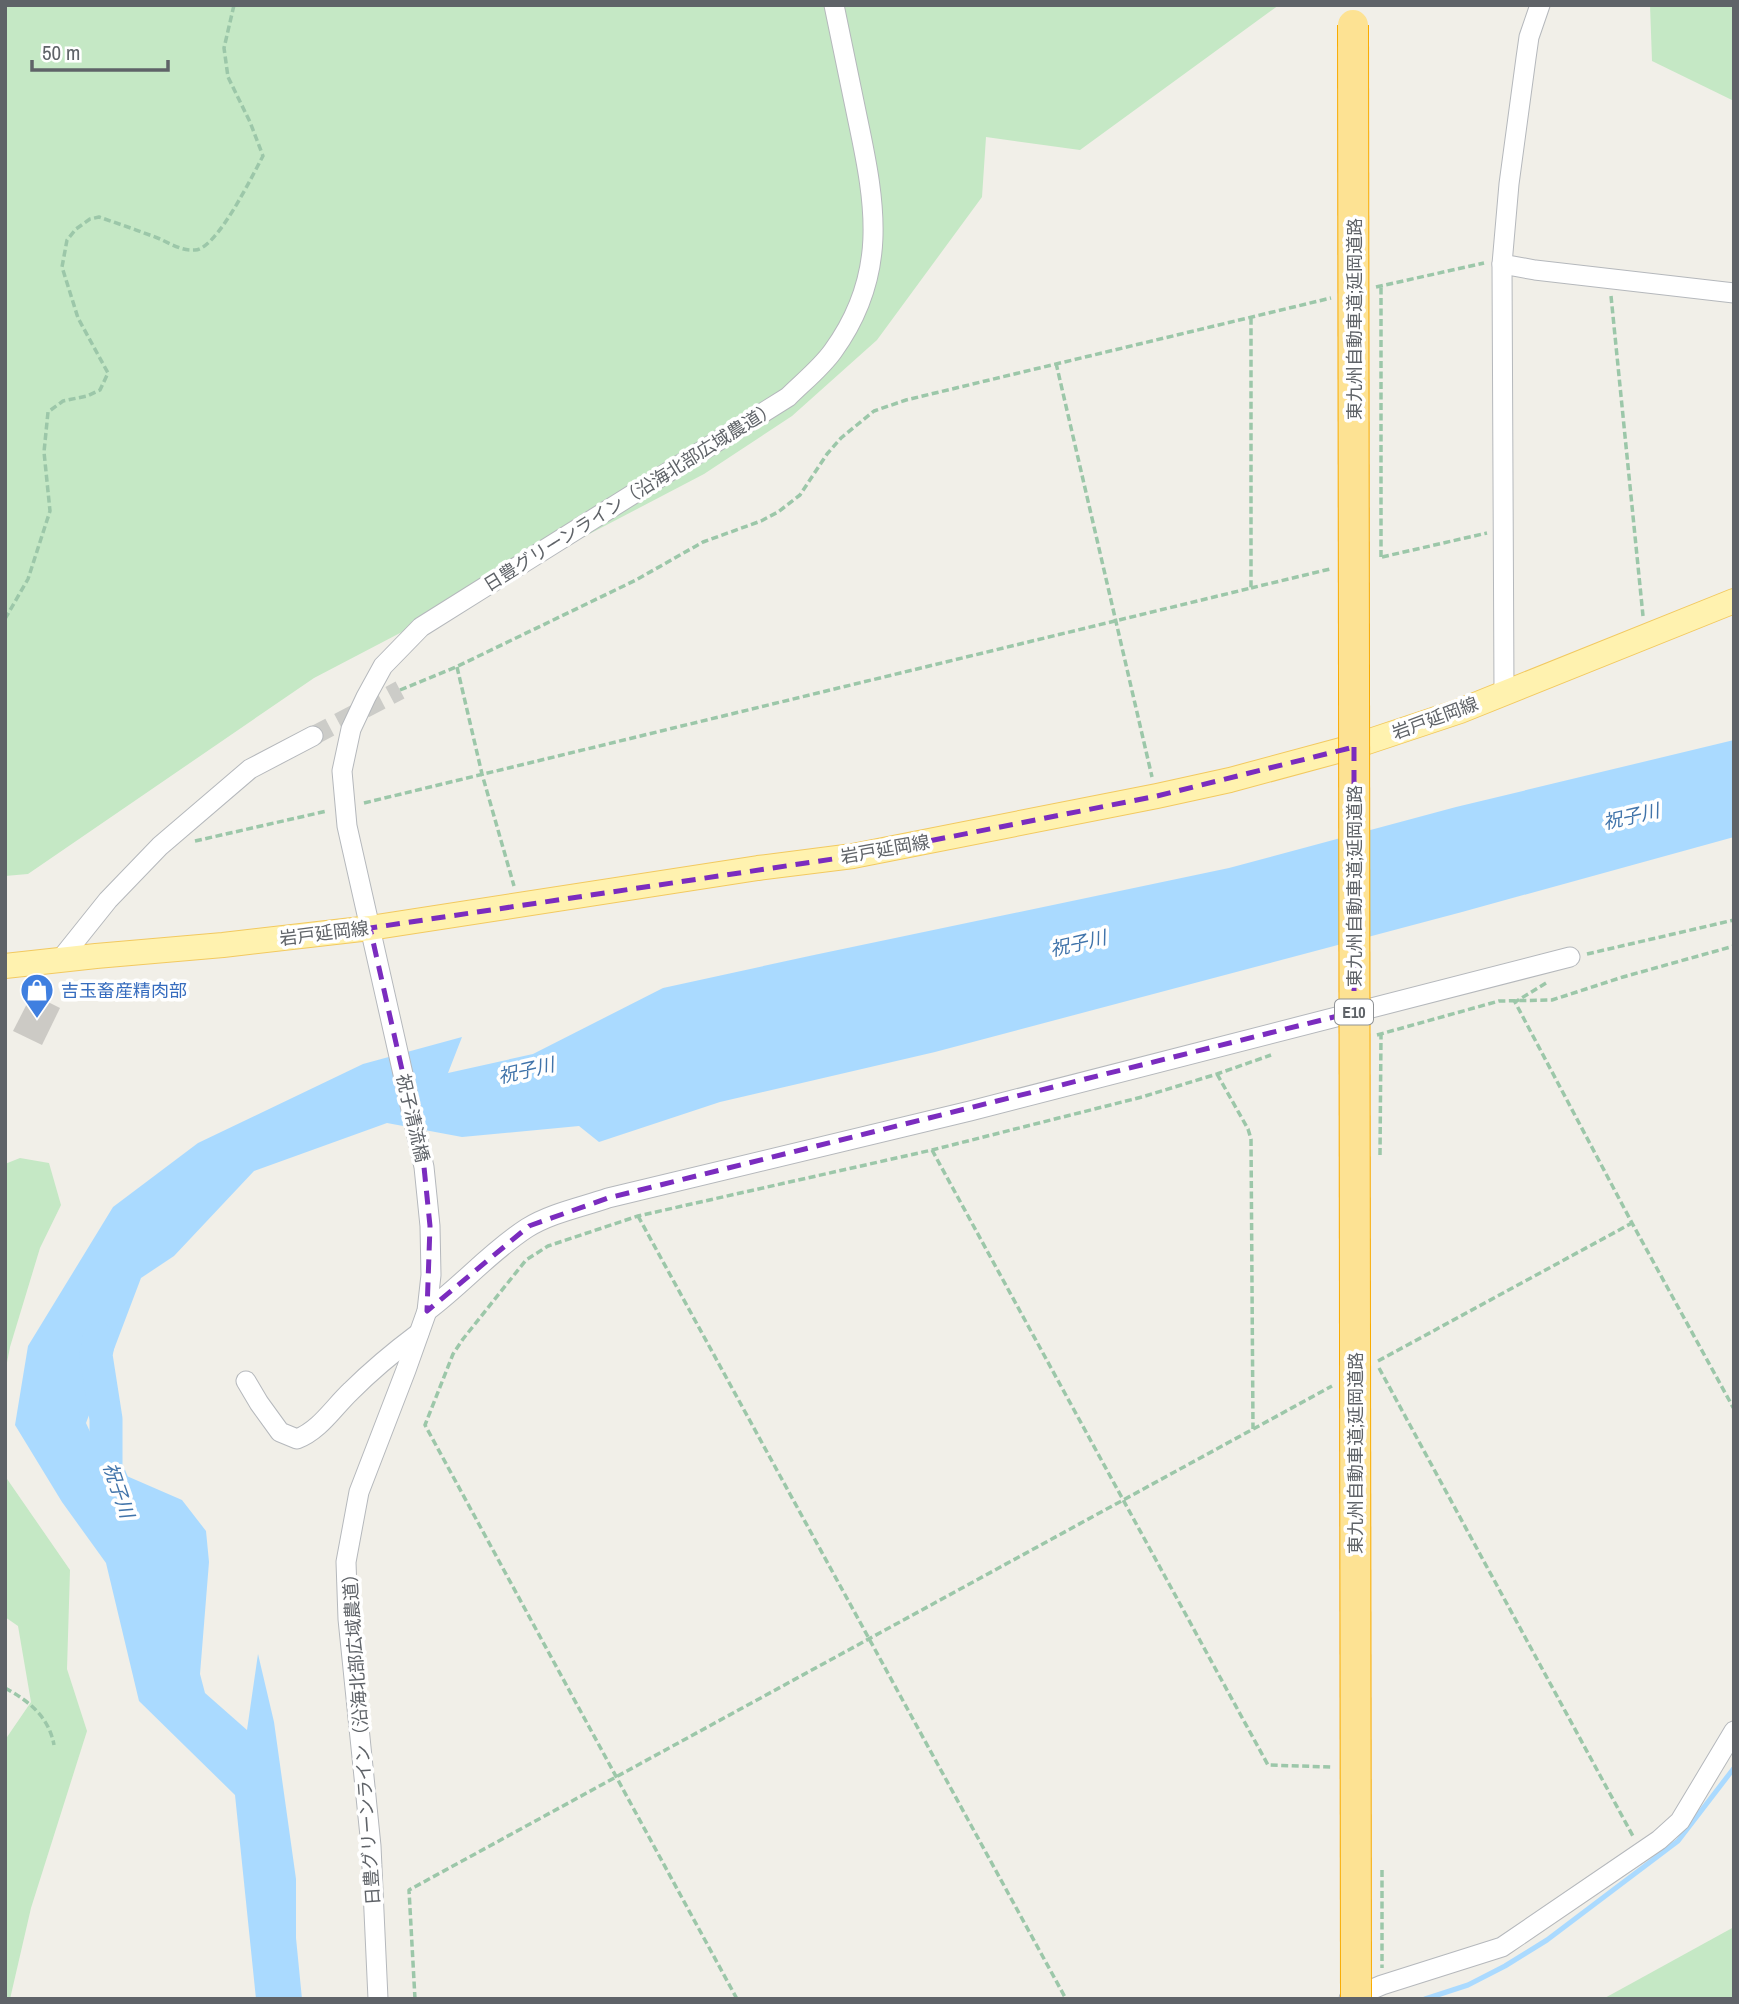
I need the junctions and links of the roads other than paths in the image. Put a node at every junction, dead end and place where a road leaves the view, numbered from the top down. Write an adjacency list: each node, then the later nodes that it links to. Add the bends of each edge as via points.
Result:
1 (834, 5): 9 (street, 日豊グリーンライン（沿海北部広域農道）, via 871,182 874,223 865,292 855,315 832,353 788,397 421,627 383,666 351,729 342,771 347,826)
2 (1540, 5): 4 (street, via 1529,37)
3 (1353, 24): 21 (highway, 東九州自動車道;延岡道路 / E10, bridge)
4 (1502, 262): 5 (street); 7 (street)
5 (1734, 293)
6 (1734, 601): 7 (main road, 岩戸延岡線)
7 (1504, 692): 9 (main road, 岩戸延岡線, via 1352,747 1157,796 853,856)
8 (313, 736): 11 (street, via 250,769 166,841 108,900)
9 (370, 928): 11 (main road, 岩戸延岡線); 12 (street, 日豊グリーンライン（沿海北部広域農道）)
10 (1570, 957): 15 (street, via 597,1202 529,1226)
11 (60, 960): 13 (main road, 岩戸延岡線)
12 (378, 963): 14 (street, 祝子清流橋, via 424,1167)
13 (5, 965)
14 (431, 1275): 15 (street, 日豊グリーンライン（沿海北部広域農道）)
15 (427, 1311): 16 (street, 日豊グリーンライン（沿海北部広域農道）)
16 (419, 1332): 17 (street, via 350,1391 311,1433 297,1439 279,1432); 19 (street, 日豊グリーンライン（沿海北部広域農道）, via 359,1492 346,1562 372,1846)
17 (246, 1381)
18 (1734, 1731): 20 (street, via 1680,1821 1659,1840 1502,1947)
19 (378, 1999)
20 (1349, 1999)
21 (1356, 1999)

